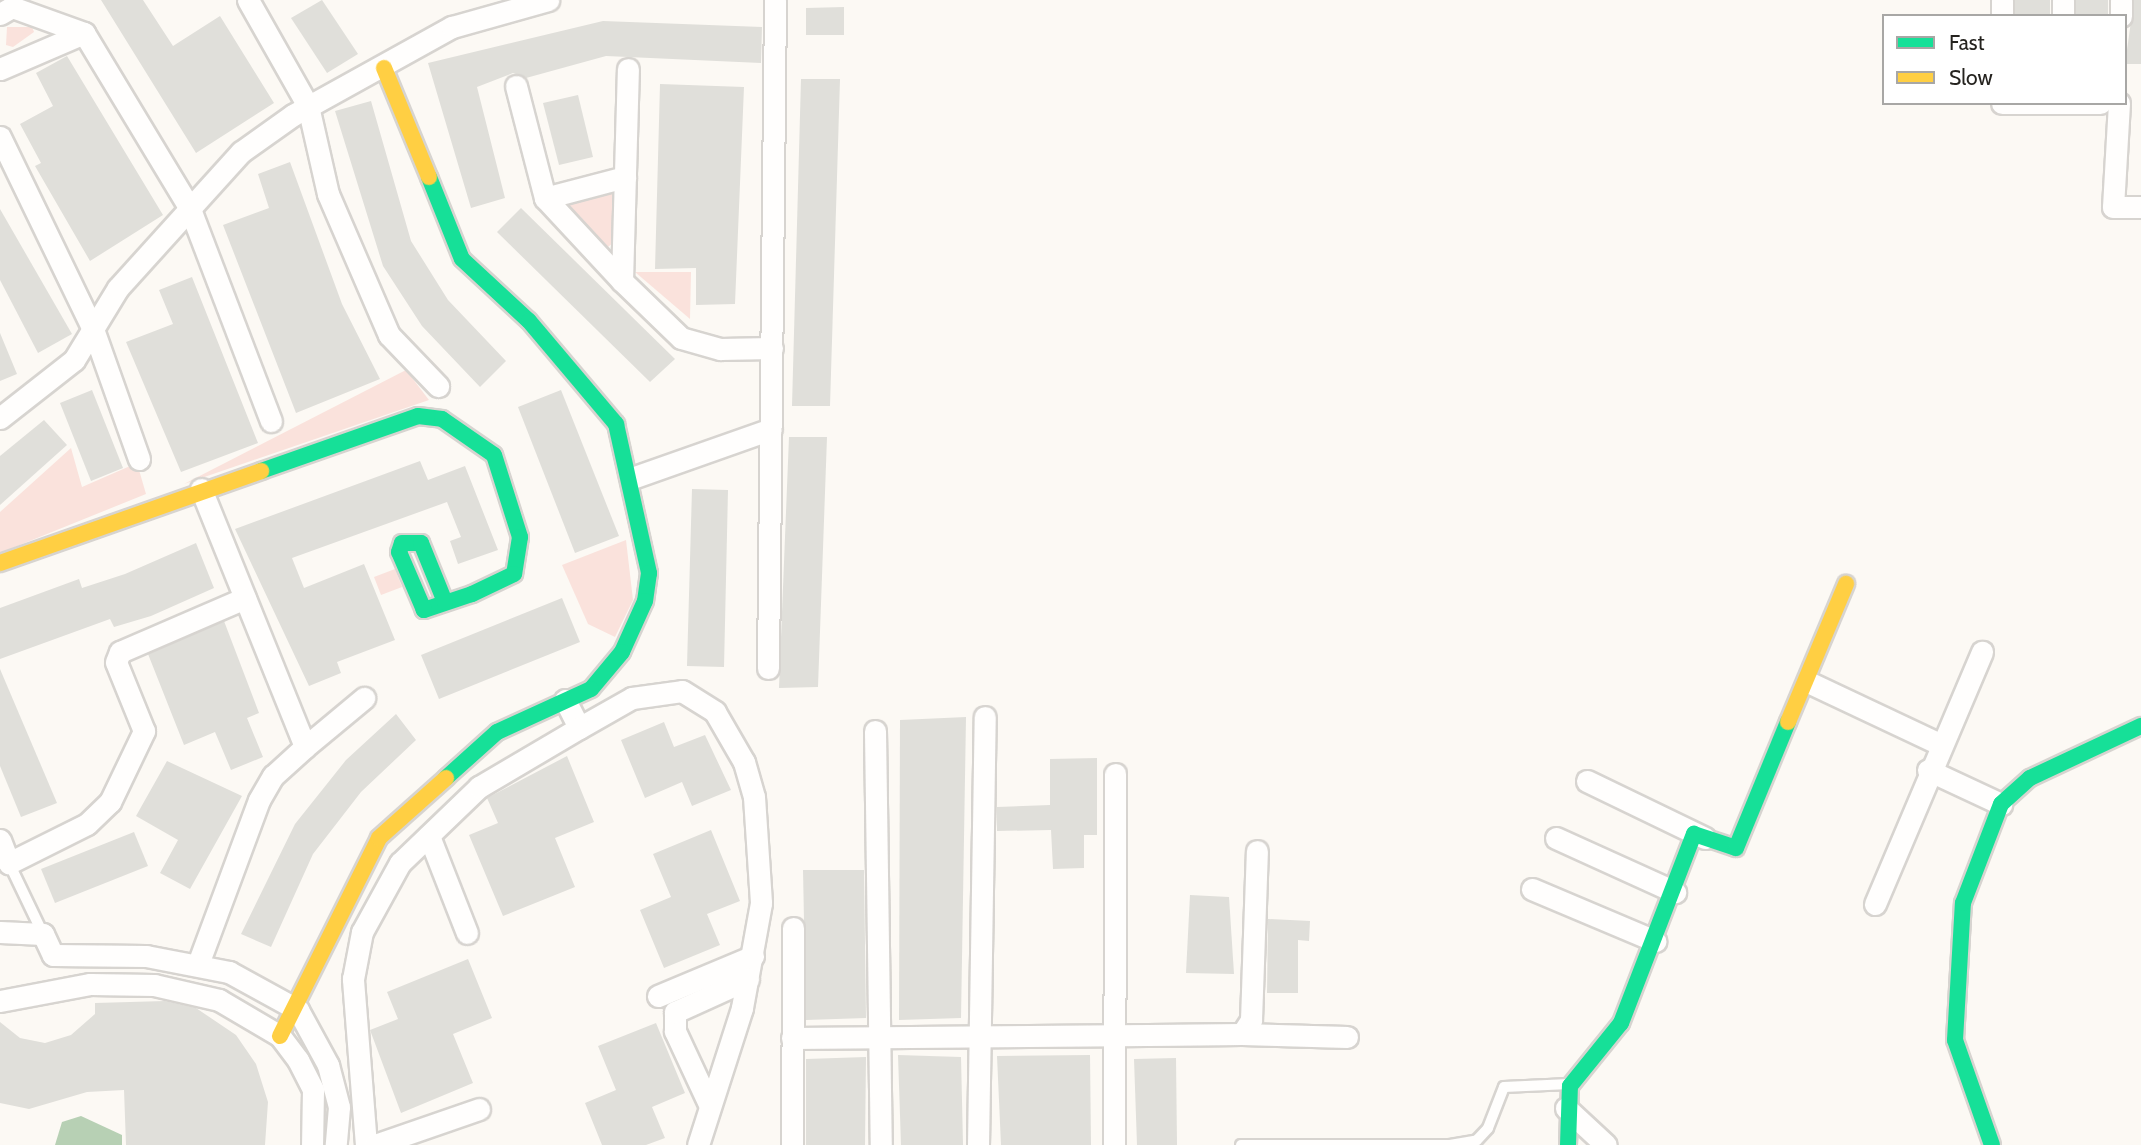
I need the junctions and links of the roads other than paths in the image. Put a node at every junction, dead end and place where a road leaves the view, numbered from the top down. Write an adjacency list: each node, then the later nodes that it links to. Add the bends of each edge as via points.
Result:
1 (248, 0): 12 (street)
2 (548, 0): 4 (street)
3 (775, 0): 20 (street)
4 (512, 4): 7 (street, via 452,26)
5 (0, 14): 6 (street, via 12,7)
6 (84, 33): 8 (street); 17 (street)
7 (384, 68): 12 (street); 26 (street, via 462,259 597,394 615,424)
8 (0, 69)
9 (628, 69): 14 (street)
10 (516, 86): 15 (street)
11 (2119, 105): 16 (street, via 2113,206)
12 (308, 106): 17 (street, via 241,152); 21 (street, via 328,194 389,335)
13 (0, 137): 19 (street)
14 (625, 177): 15 (street); 18 (street)
15 (545, 198): 18 (street)
16 (2141, 207)
17 (190, 209): 19 (street, via 118,288); 23 (street)
18 (622, 281): 20 (street, via 681,338 720,349)
19 (93, 329): 22 (street, via 75,360); 25 (street)
20 (772, 348): 24 (street)
21 (438, 386)
22 (0, 418)
23 (271, 421)
24 (771, 429): 26 (street); 33 (street)
25 (139, 459)
26 (632, 478): 35 (street, via 649,573 645,601 622,652)
27 (201, 489): 28 (street); 30 (street); 31 (street, via 418,416 442,419 494,456 520,537 514,574)
28 (0, 563)
29 (1846, 584): 34 (street)
30 (245, 598): 44 (street); 54 (street, via 120,652 116,662 144,732 124,781 87,824)
31 (445, 602)
32 (1982, 652): 43 (street)
33 (768, 668)
34 (1808, 682): 43 (street); 51 (street, via 1736,848)
35 (590, 689): 37 (street); 38 (street)
36 (364, 698): 44 (street)
37 (565, 700): 41 (street); 70 (street, via 497,732 380,838)
38 (602, 715): 41 (street); 64 (street, via 632,698 682,691 715,712 744,762 754,797 761,903)
39 (985, 717): 74 (street)
40 (2141, 726): 48 (street, via 2030,778)
41 (579, 728): 49 (street, via 479,788)
42 (875, 731): 75 (street)
43 (1940, 744): 45 (street)
44 (305, 747): 65 (street, via 273,776 259,800)
45 (1928, 770): 48 (street); 57 (street)
46 (1115, 774): 72 (street)
47 (1587, 781): 51 (street)
48 (2001, 804): 95 (street, via 1963,903 1956,942 1955,1040)
49 (429, 836): 60 (street); 84 (street, via 400,863 362,932 352,979)
50 (1556, 838): 56 (street)
51 (1706, 839): 56 (street, via 1694,834)
52 (0, 840): 54 (street)
53 (1257, 851): 71 (street, via 1251,1020)
54 (9, 863): 61 (lane)
55 (1532, 889): 62 (street)
56 (1675, 892): 62 (street)
57 (1875, 904)
58 (793, 928): 77 (street)
59 (0, 932): 61 (street)
60 (467, 933)
61 (43, 934): 63 (street)
62 (1655, 941): 78 (street, via 1621,1023)
63 (53, 955): 65 (street, via 146,956); 67 (street)
64 (753, 956): 66 (street); 68 (street)
65 (198, 964): 70 (street, via 229,972)
66 (748, 979): 79 (street); 79 (street, via 675,1012 676,1031)
67 (50, 990): 69 (street); 73 (street, via 154,985 219,1000)
68 (658, 996)
69 (0, 1002)
70 (298, 1010): 73 (street); 83 (street, via 328,1065 339,1107)
71 (1242, 1034): 72 (street); 76 (street)
72 (1115, 1035): 74 (street); 90 (street)
73 (280, 1036): 82 (street, via 313,1090)
74 (979, 1036): 75 (street); 89 (street)
75 (883, 1037): 77 (street); 88 (street)
76 (1348, 1037)
77 (792, 1038): 87 (street)
78 (1572, 1084): 80 (street); 92 (lane, via 1504,1087 1488,1128 1477,1140)
79 (709, 1104): 86 (street)
80 (1566, 1108): 93 (street); 94 (street)
81 (479, 1109): 85 (street)
82 (312, 1145)
83 (336, 1145)
84 (366, 1145)
85 (375, 1145)
86 (698, 1145)
87 (792, 1145)
88 (881, 1145)
89 (978, 1145)
90 (1114, 1145)
91 (1241, 1145): 92 (lane)
92 (1449, 1145)
93 (1568, 1145)
94 (1605, 1145)
95 (1992, 1145)

